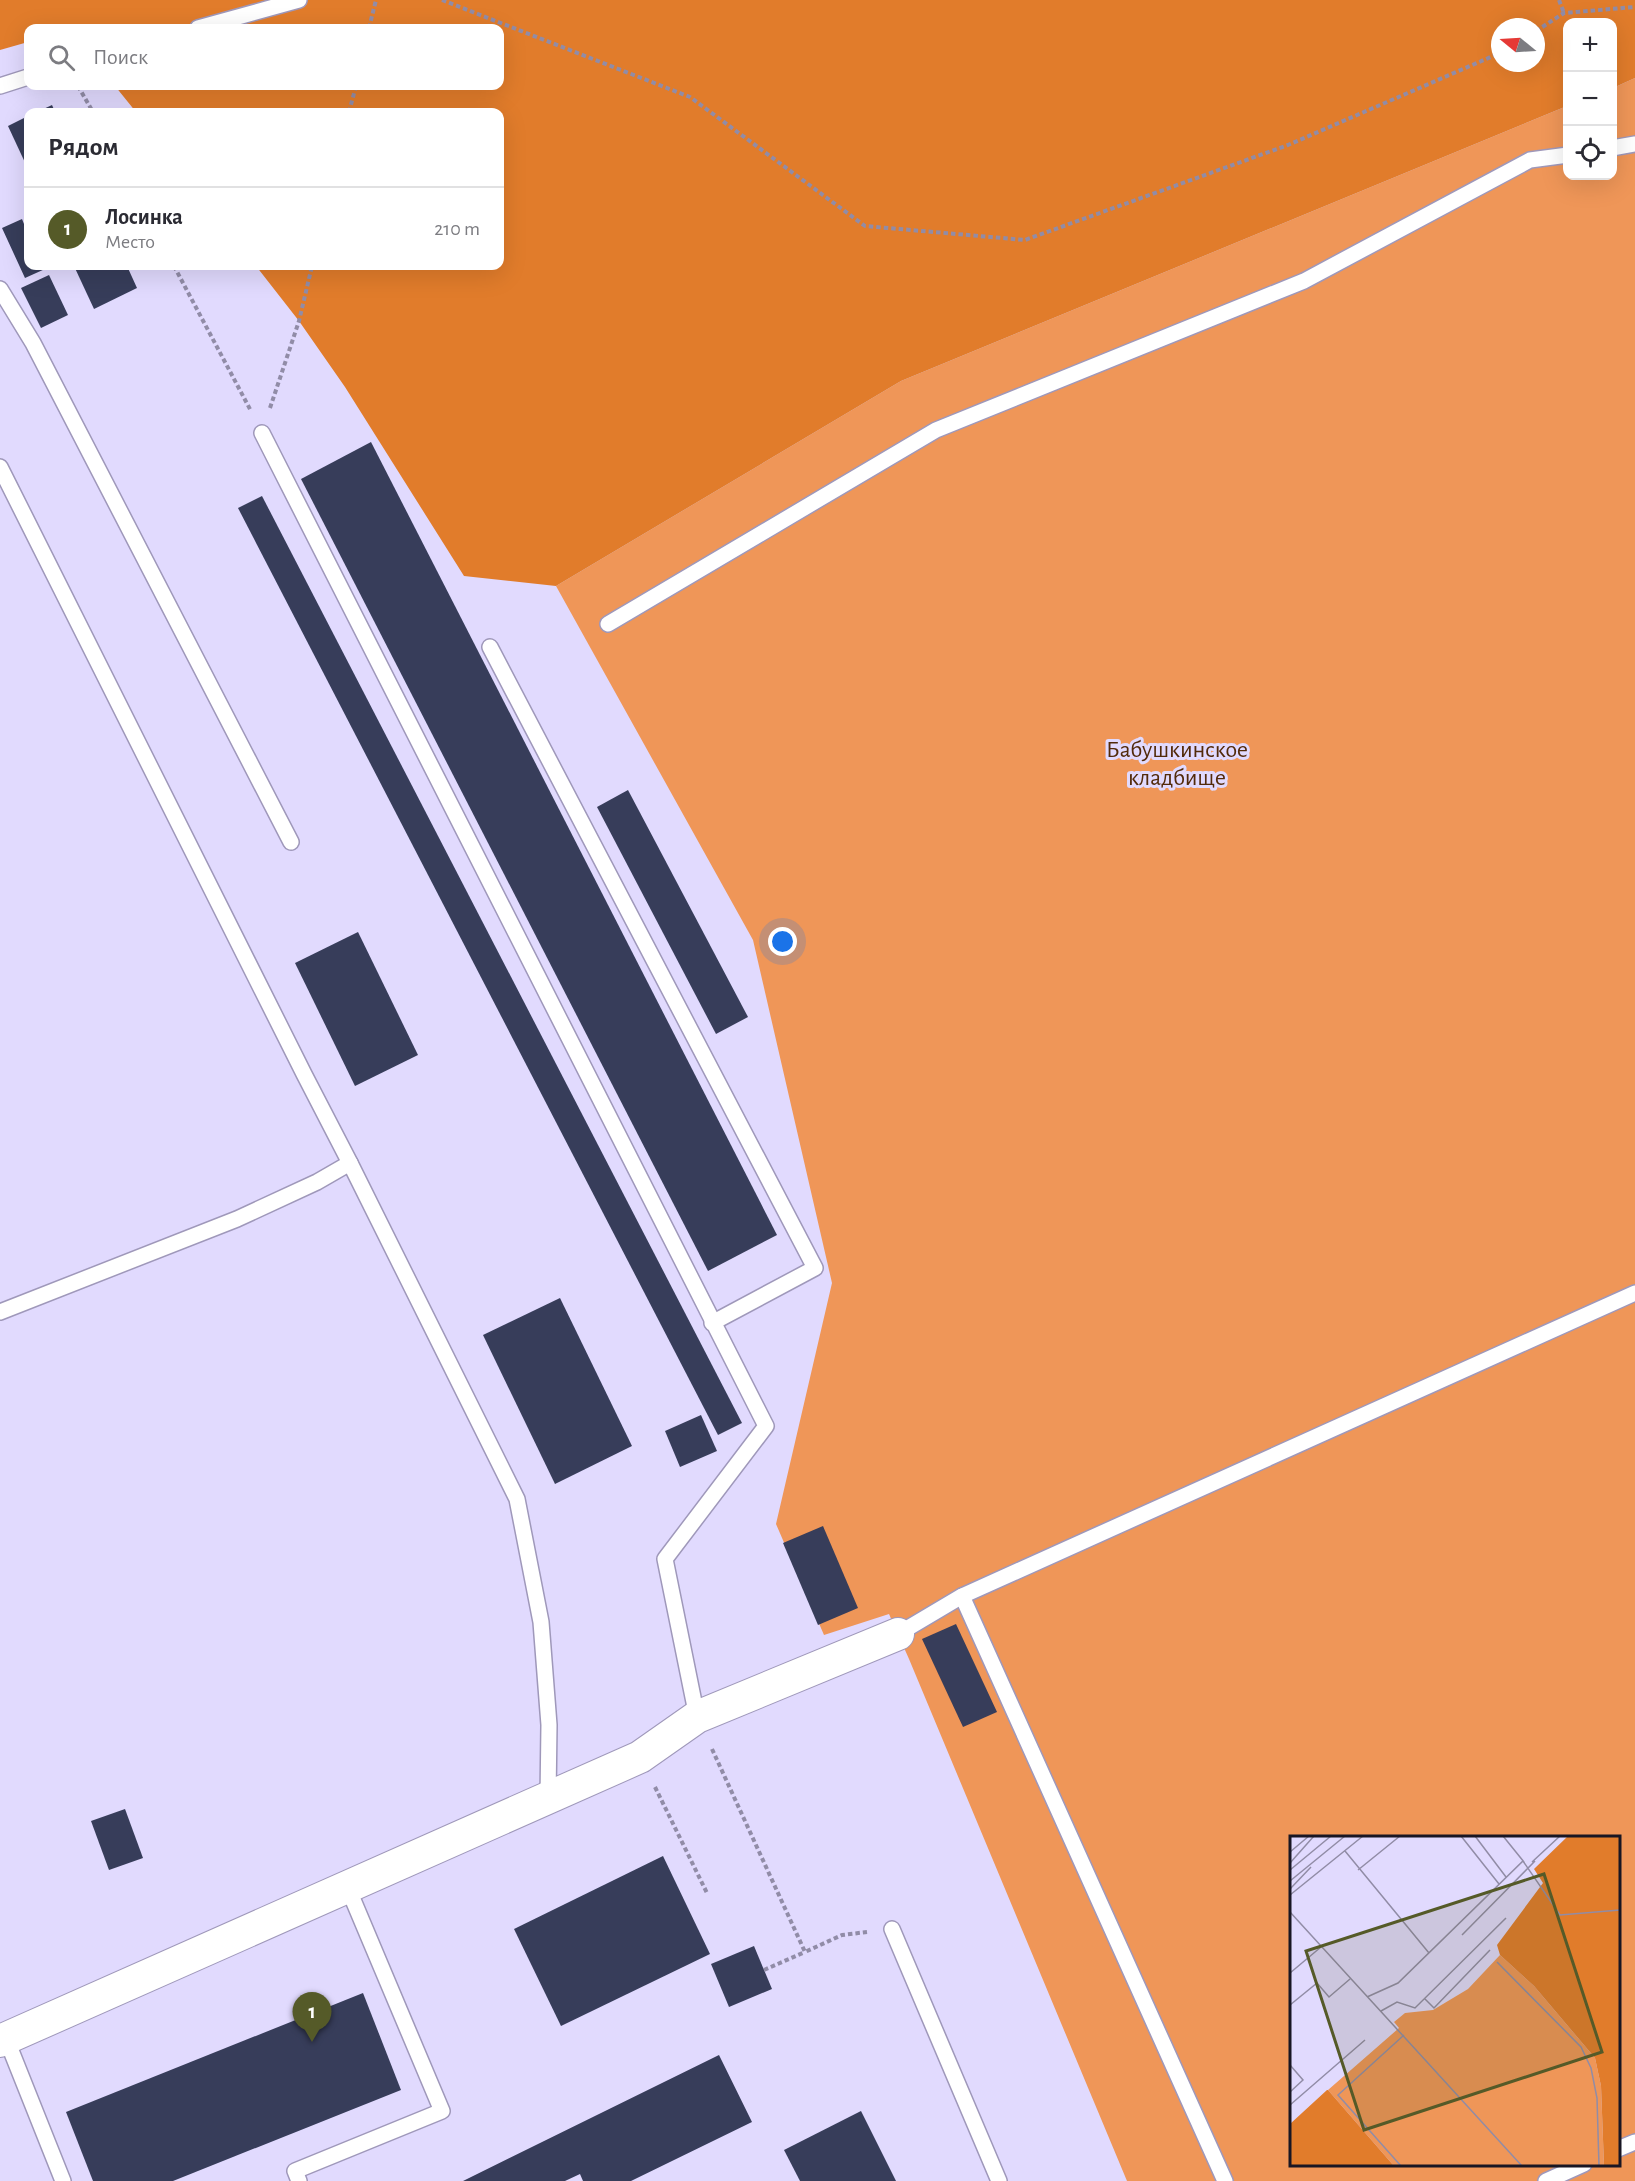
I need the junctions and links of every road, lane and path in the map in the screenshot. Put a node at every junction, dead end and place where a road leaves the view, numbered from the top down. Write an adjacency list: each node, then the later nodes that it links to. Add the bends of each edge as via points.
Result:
1 (298, 0): 7 (lane)
2 (376, 0): 8 (path)
3 (442, 0): 9 (path)
4 (1559, 0): 6 (path)
5 (1635, 7): 6 (path)
6 (1564, 13): 11 (path)
7 (212, 24)
8 (370, 24)
9 (503, 24)
10 (504, 24): 12 (path, via 690,97 865,226 1024,240 1288,145)
11 (1545, 25)
12 (1491, 57)
13 (24, 78): 14 (lane)
14 (0, 86)
15 (80, 90): 17 (path)
16 (355, 90): 18 (path)
17 (91, 108)
18 (350, 108)
19 (1635, 144): 20 (lane)
20 (1617, 147)
21 (1563, 156): 27 (lane, via 1530,160 1304,281 936,430)
22 (176, 270): 25 (path)
23 (311, 270): 25 (path, via 299,321)
24 (0, 289): 29 (lane, via 33,343)
25 (262, 433): 33 (lane)
26 (0, 467): 30 (lane)
27 (608, 624)
28 (490, 647): 33 (lane, via 815,1269)
29 (291, 842)
30 (351, 1163): 32 (lane, via 237,1219); 38 (lane, via 517,1499 540,1622 549,1725)
31 (1635, 1293): 34 (lane)
32 (0, 1312)
33 (712, 1323): 36 (lane, via 766,1426 664,1559)
34 (962, 1596): 35 (lane); 51 (lane)
35 (898, 1634): 36 (street)
36 (698, 1717): 37 (street); 42 (path)
37 (640, 1757): 38 (street); 40 (path)
38 (548, 1799): 39 (street)
39 (348, 1888): 44 (street); 49 (lane, via 442,2111 295,2171)
40 (708, 1893)
41 (892, 1929): 42 (path, via 842,1935); 50 (lane)
42 (805, 1952): 43 (path)
43 (764, 1970)
44 (3, 2039): 48 (lane)
45 (1635, 2142): 46 (lane)
46 (1620, 2149)
47 (1580, 2166): 52 (lane)
48 (63, 2181)
49 (299, 2181)
50 (999, 2181)
51 (1225, 2181)
52 (1546, 2181)

